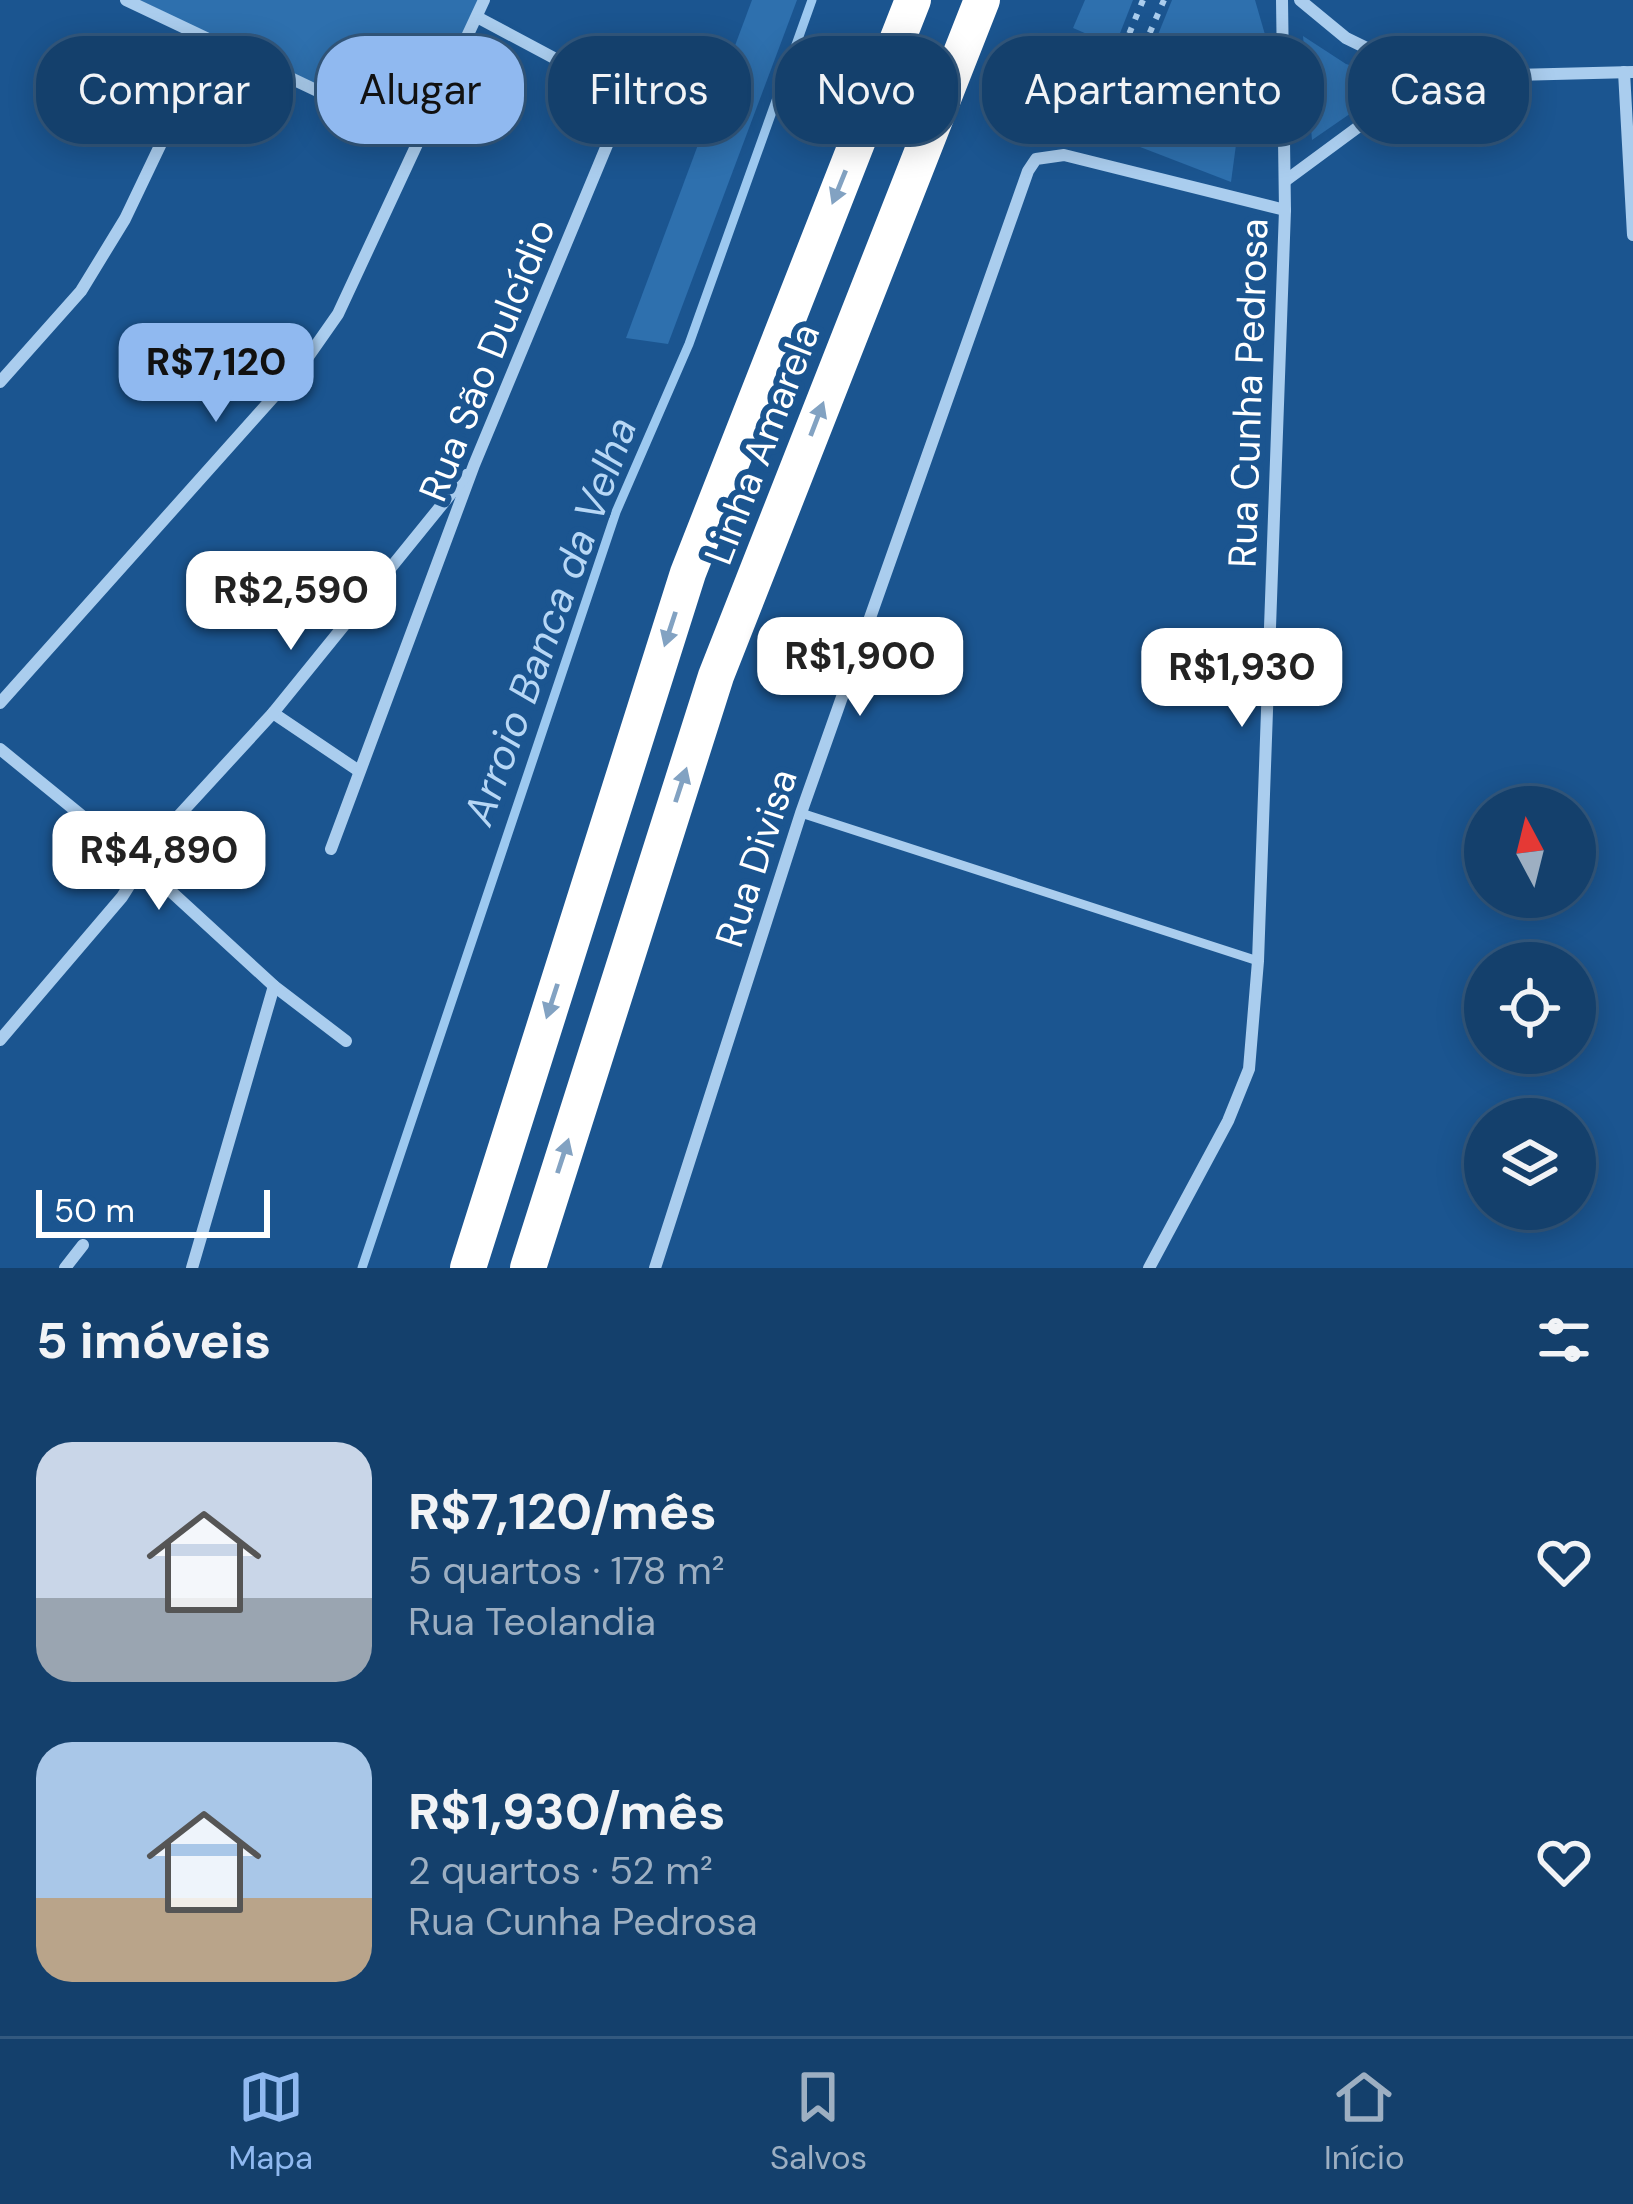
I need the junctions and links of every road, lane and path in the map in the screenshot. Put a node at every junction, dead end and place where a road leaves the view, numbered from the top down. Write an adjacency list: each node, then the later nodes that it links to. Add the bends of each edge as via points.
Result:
1 (126, 0): 10 (street)
2 (484, 0): 9 (street)
3 (913, 0): 39 (highway, Linha Amarela, one-way to 39, via 688,572)
4 (982, 0): 40 (highway, Linha Amarela, one-way to 4, via 716,676)
5 (1143, 0): 6 (path, via 1127,39 1144,46)
6 (1164, 0)
7 (1282, 0): 20 (street, Rua Cunha Pedrosa)
8 (1300, 0): 12 (street)
9 (477, 16): 11 (street); 13 (street)
10 (195, 36)
11 (468, 36)
12 (1348, 39)
13 (548, 55)
14 (1629, 72): 15 (street); 22 (street)
15 (1529, 74)
16 (1348, 135): 20 (street)
17 (161, 144): 23 (street, via 81,291)
18 (419, 144): 25 (street, via 338,314 303,364)
19 (608, 144): 24 (street, Rua São Dulcídio)
20 (1285, 181): 21 (street, Rua Cunha Pedrosa)
21 (1285, 210): 29 (street, Rua Divisa, via 1064,154 1036,159); 32 (street, Rua Cunha Pedrosa)
22 (1633, 235)
23 (0, 382)
24 (475, 465): 26 (street); 28 (street, Rua São Dulcídio)
25 (0, 703)
26 (273, 713): 28 (street); 31 (street)
27 (0, 748): 31 (street)
28 (359, 771): 30 (street, Rua São Dulcídio)
29 (801, 813): 32 (lane); 41 (street, Rua Divisa)
30 (331, 849)
31 (141, 864): 33 (street); 34 (street)
32 (1258, 961): 42 (street, Rua Cunha Pedrosa, via 1249,1069)
33 (274, 986): 35 (street); 38 (street)
34 (0, 1040)
35 (346, 1041)
36 (83, 1245): 37 (street)
37 (64, 1268)
38 (192, 1268)
39 (468, 1268)
40 (528, 1268)
41 (656, 1268)
42 (1150, 1268)

